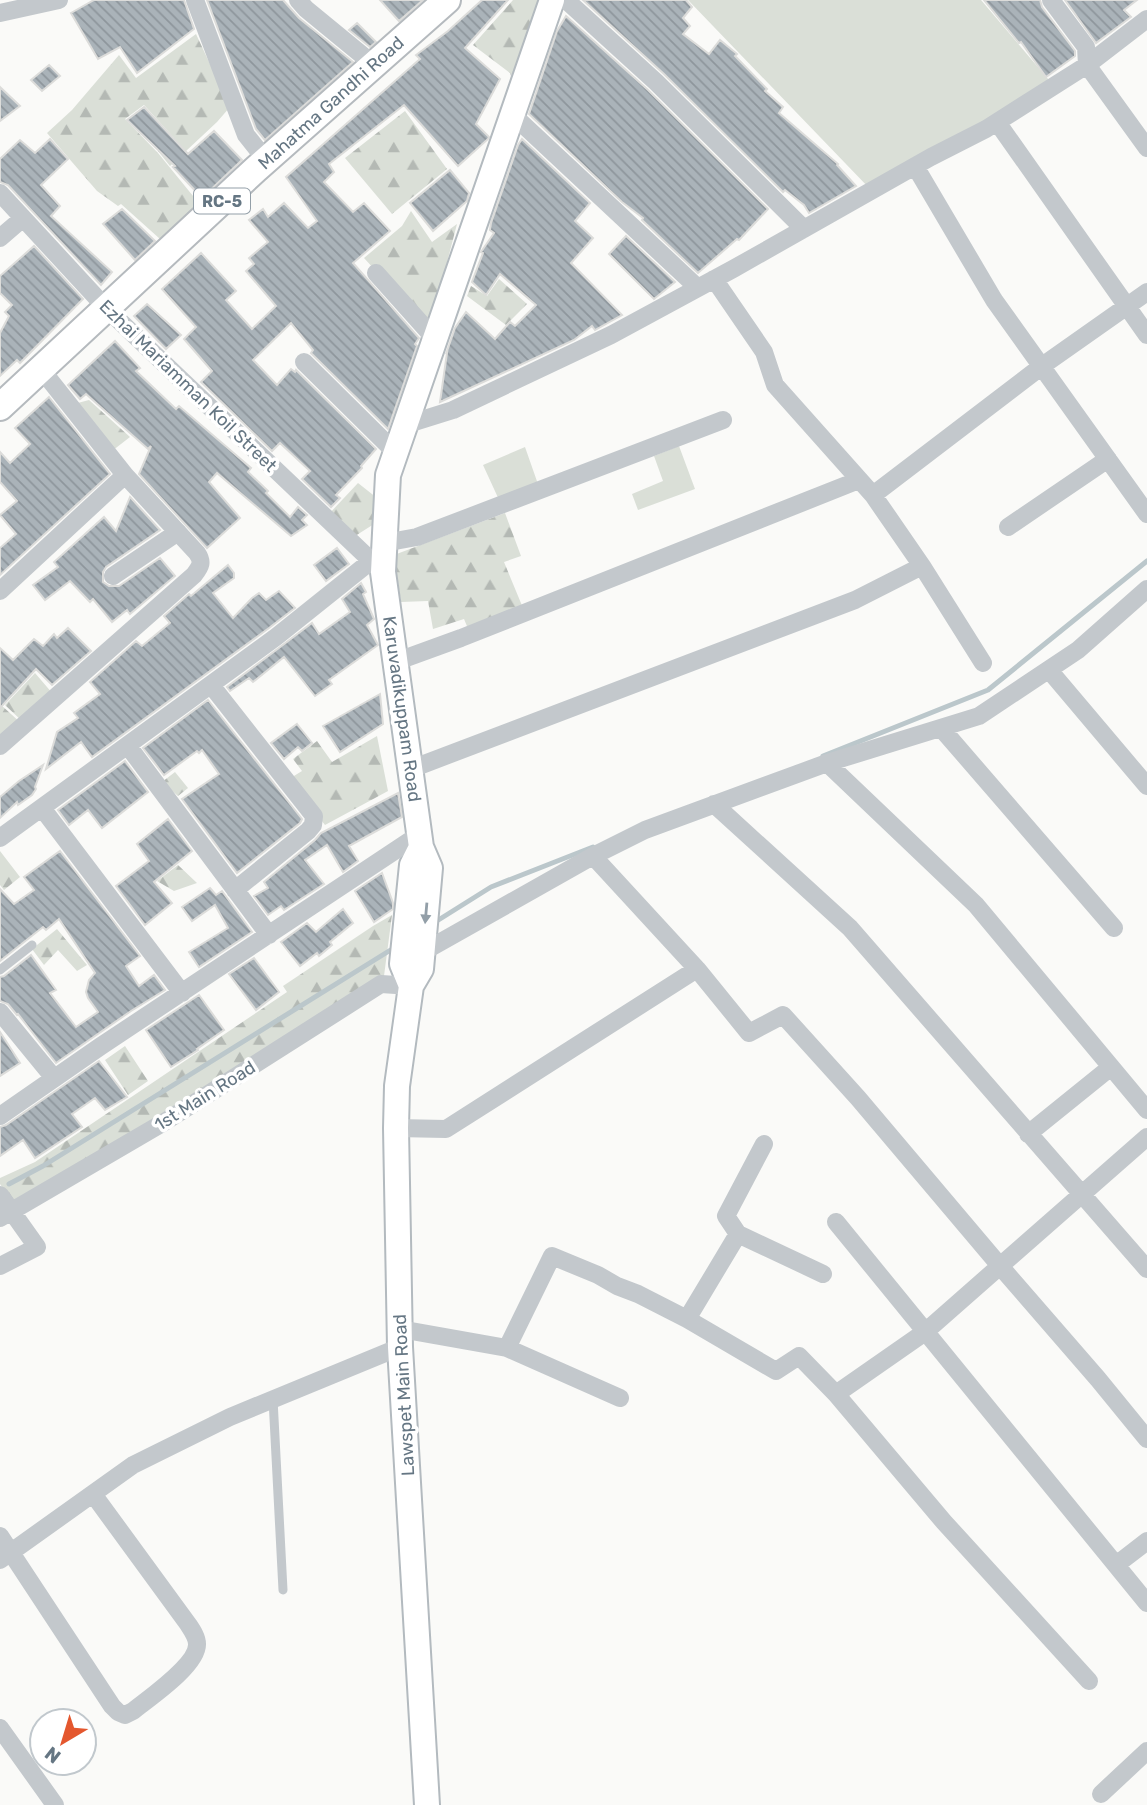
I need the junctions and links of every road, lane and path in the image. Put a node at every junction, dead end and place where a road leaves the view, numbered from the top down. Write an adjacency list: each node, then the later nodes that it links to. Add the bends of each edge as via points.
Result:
1 (59, 0): 8 (street)
2 (195, 0): 15 (street, via 246,135)
3 (298, 0): 10 (street)
4 (447, 0): 10 (main road, Mahatma Gandhi Road / RC-5)
5 (552, 0): 12 (street, Karuvadikuppam Road)
6 (566, 0): 19 (street)
7 (1051, 0): 11 (street, via 1086,47)
8 (0, 13)
9 (1147, 19): 11 (street)
10 (373, 64): 15 (main road, Mahatma Gandhi Road / RC-5)
11 (1087, 65): 13 (street); 14 (street)
12 (513, 115): 23 (street); 28 (street, Karuvadikuppam Road)
13 (997, 122): 16 (street); 25 (street)
14 (1147, 148)
15 (267, 160): 26 (main road, Mahatma Gandhi Road / RC-5)
16 (915, 166): 19 (street); 30 (street, via 995,300)
17 (0, 193): 18 (street, Ezhai Mariamman Koil Street)
18 (22, 219): 20 (street); 26 (street, Ezhai Mariamman Koil Street)
19 (804, 229): 22 (street)
20 (0, 238)
21 (376, 273): 28 (street)
22 (715, 279): 23 (street); 38 (street, via 764,352 775,385)
23 (698, 288): 34 (street, via 453,410)
24 (1147, 292): 25 (street)
25 (1126, 307): 27 (street); 30 (street)
26 (107, 309): 31 (main road, Mahatma Gandhi Road / RC-5); 43 (street, Ezhai Mariamman Koil Street)
27 (1147, 335)
28 (435, 339): 34 (street, Karuvadikuppam Road)
29 (304, 362): 35 (street)
30 (1042, 366): 36 (street); 39 (street)
31 (41, 369): 32 (main road, Mahatma Gandhi Road / RC-5); 37 (street)
32 (0, 407)
33 (723, 420): 43 (street, via 417,537)
34 (405, 425): 35 (street, Karuvadikuppam Road)
35 (396, 453): 43 (street, Karuvadikuppam Road, via 388,475)
36 (1108, 459): 40 (street); 41 (street)
37 (125, 475): 42 (street); 46 (street)
38 (859, 480): 39 (street); 48 (street)
39 (873, 495): 44 (street)
40 (1147, 514)
41 (1008, 527)
42 (178, 533): 45 (street); 53 (street, via 201,559 201,567)
43 (379, 558): 48 (street, Karuvadikuppam Road); 51 (street)
44 (922, 566): 49 (street); 56 (street, via 855,600)
45 (113, 576)
46 (0, 591)
47 (1145, 595): 50 (street)
48 (395, 662): 56 (street, Karuvadikuppam Road)
49 (983, 663)
50 (1049, 670): 52 (street, via 979,716); 57 (street)
51 (211, 685): 54 (street); 63 (street, via 314,816 308,831)
52 (941, 728): 55 (street); 64 (street)
53 (0, 746)
54 (128, 746): 59 (street); 63 (street)
55 (827, 763): 58 (street); 73 (street, via 976,905)
56 (411, 769): 61 (street, Karuvadikuppam Road)
57 (1147, 786)
58 (714, 804): 62 (street); 78 (street, via 850,928)
59 (42, 808): 60 (street); 71 (street)
60 (0, 838)
61 (420, 840): 65 (street); 67 (street, Karuvadikuppam Road, one-way to 67, via 430,868); 70 (street, via 412,865 402,964)
62 (593, 856): 67 (street); 68 (street)
63 (235, 890): 65 (street)
64 (1114, 928)
65 (269, 935): 71 (street)
66 (33, 945): 69 (lane)
67 (423, 952): 70 (street, Karuvadikuppam Road, via 421,969)
68 (697, 969): 77 (street, via 446,1129); 87 (street, via 748,1033 783,1015)
69 (0, 970)
70 (411, 986): 77 (street, Lawspet Main Road); 83 (street, 1st Main Road, via 381,984 166,1121)
71 (182, 993): 74 (street)
72 (0, 1012): 74 (street)
73 (1111, 1067): 75 (street); 78 (street)
74 (54, 1078): 76 (street)
75 (1147, 1110)
76 (0, 1116)
77 (396, 1128): 92 (street, Lawspet Main Road)
78 (1028, 1134): 81 (street)
79 (1147, 1137): 81 (street)
80 (764, 1144): 85 (street, via 726,1216)
81 (1081, 1194): 87 (street); 88 (street)
82 (0, 1195): 83 (street)
83 (6, 1215): 86 (street, via 37,1247)
84 (836, 1222): 91 (street)
85 (738, 1234): 89 (street); 90 (street)
86 (0, 1266)
87 (1000, 1266): 91 (street); 97 (street)
88 (1147, 1269)
89 (823, 1274)
90 (687, 1319): 93 (street, via 552,1256); 94 (street, via 776,1371 799,1356)
91 (925, 1332): 94 (street); 102 (street)
92 (400, 1338): 93 (street); 96 (street); 110 (street, Lawspet Main Road)
93 (508, 1348): 95 (street)
94 (836, 1394): 105 (street, via 944,1522)
95 (620, 1398)
96 (273, 1399): 98 (street, via 133,1465); 103 (lane)
97 (1147, 1439)
98 (93, 1493): 101 (street); 101 (street, via 188,1624 198,1647 182,1671 133,1711 125,1715 112,1706)
99 (0, 1536): 101 (street)
100 (1147, 1541): 102 (street)
101 (5, 1556)
102 (1116, 1565): 104 (street)
103 (283, 1590)
104 (1147, 1603)
105 (1089, 1681)
106 (0, 1728): 109 (street)
107 (1147, 1751): 108 (street)
108 (1101, 1794)
109 (55, 1805)
110 (427, 1805)

